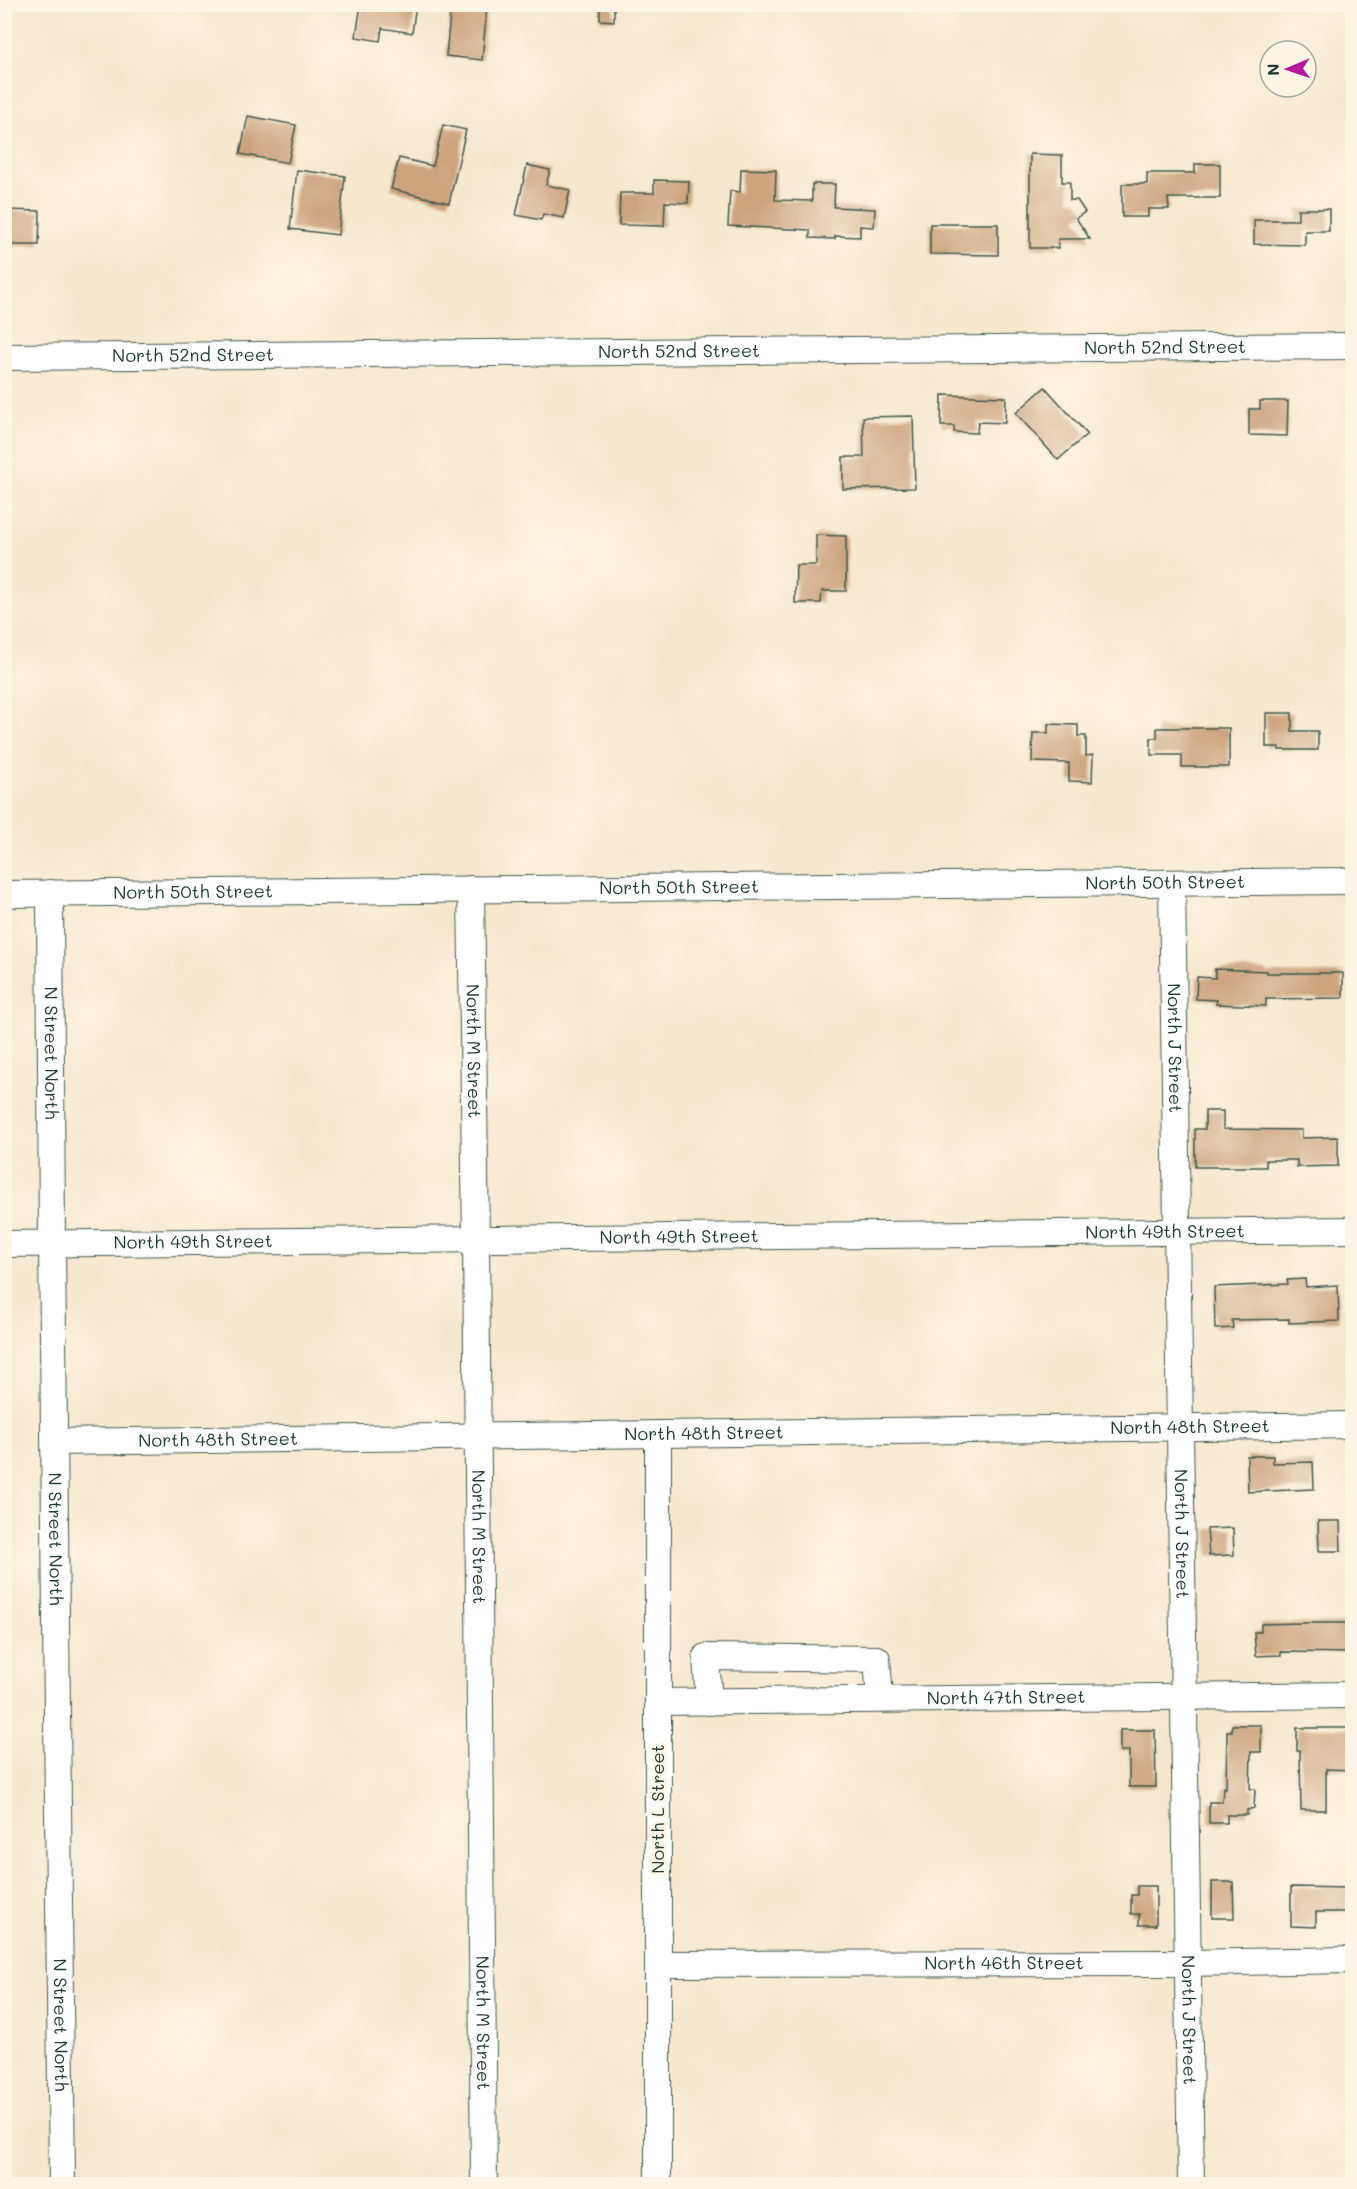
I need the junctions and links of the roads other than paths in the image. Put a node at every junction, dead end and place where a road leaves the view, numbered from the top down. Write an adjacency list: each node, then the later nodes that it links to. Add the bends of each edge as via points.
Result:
1 (1353, 346): 2 (street, North 52nd Street)
2 (4, 357)
3 (1353, 881): 4 (street, North 50th Street)
4 (1172, 884): 5 (street, North 50th Street); 9 (street, North J Street)
5 (471, 889): 6 (street, North 50th Street); 10 (street, North M Street)
6 (50, 893): 7 (street, North 50th Street); 12 (street, N Street North)
7 (4, 894)
8 (1353, 1230): 9 (street, North 49th Street)
9 (1176, 1232): 10 (street, North 49th Street); 14 (street, North J Street)
10 (476, 1239): 12 (street, North 49th Street); 16 (street, North M Street)
11 (4, 1244): 12 (street, North 49th Street)
12 (52, 1244): 17 (street, N Street North)
13 (1353, 1425): 14 (street, North 48th Street)
14 (1179, 1427): 15 (street, North 48th Street); 19 (street, North J Street)
15 (658, 1434): 16 (street, North 48th Street); 21 (street, North L Street)
16 (478, 1437): 17 (street, North 48th Street); 27 (street, North M Street)
17 (54, 1442): 26 (street, N Street North)
18 (1353, 1695): 19 (street, North 47th Street)
19 (1183, 1697): 20 (street, North 47th Street); 24 (street, North J Street)
20 (880, 1698): 22 (street, North 47th Street); 22 (street, via 877,1659 706,1657)
21 (658, 1702): 22 (street, North 47th Street); 25 (street, North L Street)
22 (709, 1702)
23 (1353, 1960): 24 (street, North 46th Street)
24 (1187, 1963): 25 (street, North 46th Street); 29 (street, North J Street)
25 (658, 1964): 28 (street, North L Street)
26 (62, 2184)
27 (484, 2184)
28 (658, 2184)
29 (1191, 2184)

